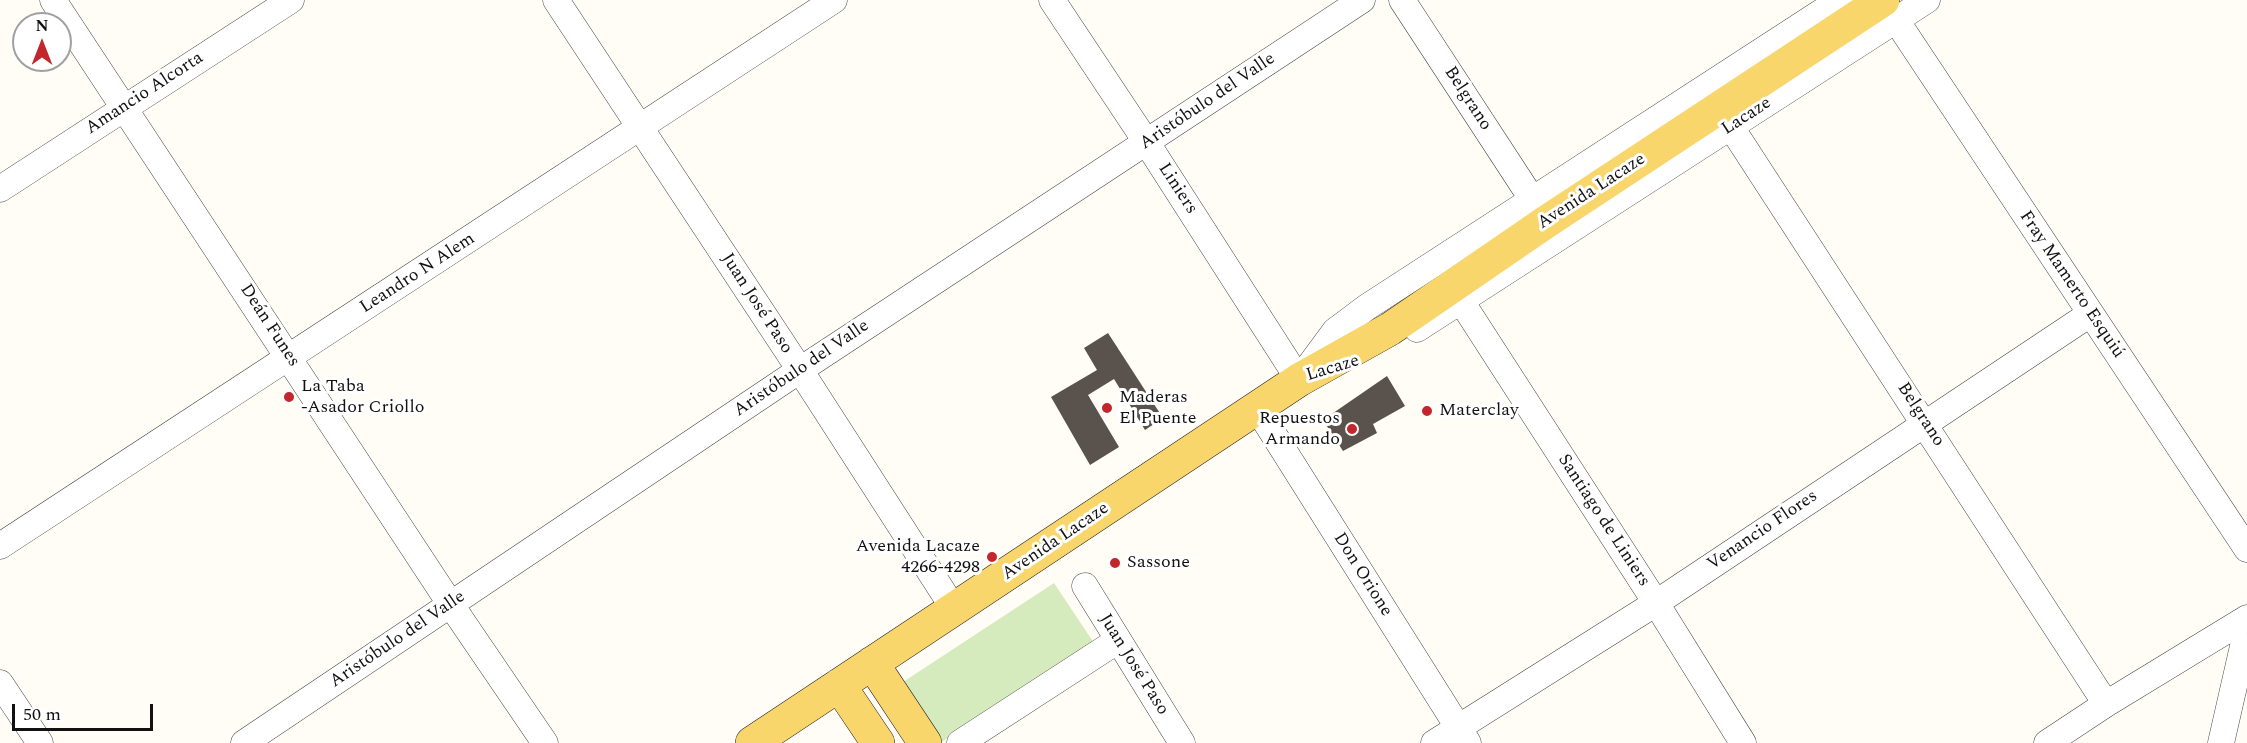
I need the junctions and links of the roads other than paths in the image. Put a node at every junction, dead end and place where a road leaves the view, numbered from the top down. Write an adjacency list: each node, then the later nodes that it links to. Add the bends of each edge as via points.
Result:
1 (53, 0): 12 (street, Deán Funes)
2 (291, 0): 12 (street, Amancio Alcorta)
3 (556, 0): 14 (street, Juan José Paso)
4 (834, 0): 14 (street, Leandro N Alem)
5 (1052, 0): 15 (street, Liniers)
6 (1362, 0): 15 (street, Aristóbulo del Valle)
7 (1402, 0): 17 (street, Belgrano)
8 (1840, 0): 17 (street)
9 (1861, 0): 17 (main road, Avenida Lacaze)
10 (1926, 0): 11 (street, Lacaze)
11 (1889, 10): 13 (street, Lacaze); 17 (main road, Avenida Lacaze); 19 (street, Fray Mamerto Esquiú)
12 (125, 107): 16 (street, Amancio Alcorta); 20 (street, Deán Funes)
13 (1731, 127): 18 (street, Lacaze); 24 (street, Belgrano)
14 (640, 128): 20 (street, Leandro N Alem); 21 (street, Juan José Paso)
15 (1147, 143): 21 (street, Aristóbulo del Valle); 22 (street, Liniers)
16 (0, 189)
17 (1539, 211): 22 (main road, Avenida Lacaze, via 1390,329)
18 (1461, 301): 22 (street, Lacaze, via 1382,351 1341,369); 28 (street, Santiago de Liniers)
19 (2090, 314): 24 (street, Venancio Flores); 26 (street, Fray Mamerto Esquiú)
20 (290, 358): 25 (street, Leandro N Alem); 29 (street, Deán Funes)
21 (800, 370): 29 (street, Aristóbulo del Valle); 30 (street, Juan José Paso)
22 (1299, 380): 23 (main road, Avenida Lacaze)
23 (1257, 408): 30 (main road, Avenida Lacaze); 38 (street, Don Orione)
24 (1925, 422): 28 (street, Venancio Flores); 37 (street, Belgrano)
25 (0, 546)
26 (2247, 549)
27 (1085, 586): 33 (street, Juan José Paso)
28 (1656, 603): 38 (street, Venancio Flores); 48 (street, Santiago de Liniers)
29 (451, 605): 40 (street, Aristóbulo del Valle); 41 (street, Deán Funes)
30 (954, 609): 34 (main road, Avenida Lacaze)
31 (2247, 618): 37 (street)
32 (2247, 629): 50 (street)
33 (1117, 641): 45 (street); 46 (street, Juan José Paso)
34 (872, 663): 36 (main road, Avenida Lacaze); 44 (main road)
35 (0, 683): 39 (street)
36 (840, 685): 42 (main road, Avenida Lacaze); 43 (main road)
37 (2106, 704): 49 (street)
38 (1463, 735): 47 (street, Venancio Flores)
39 (40, 743)
40 (244, 743)
41 (544, 743)
42 (752, 743)
43 (878, 743)
44 (925, 743)
45 (960, 743)
46 (1182, 743)
47 (1434, 743)
48 (1743, 743)
49 (2047, 743)
50 (2221, 743)

